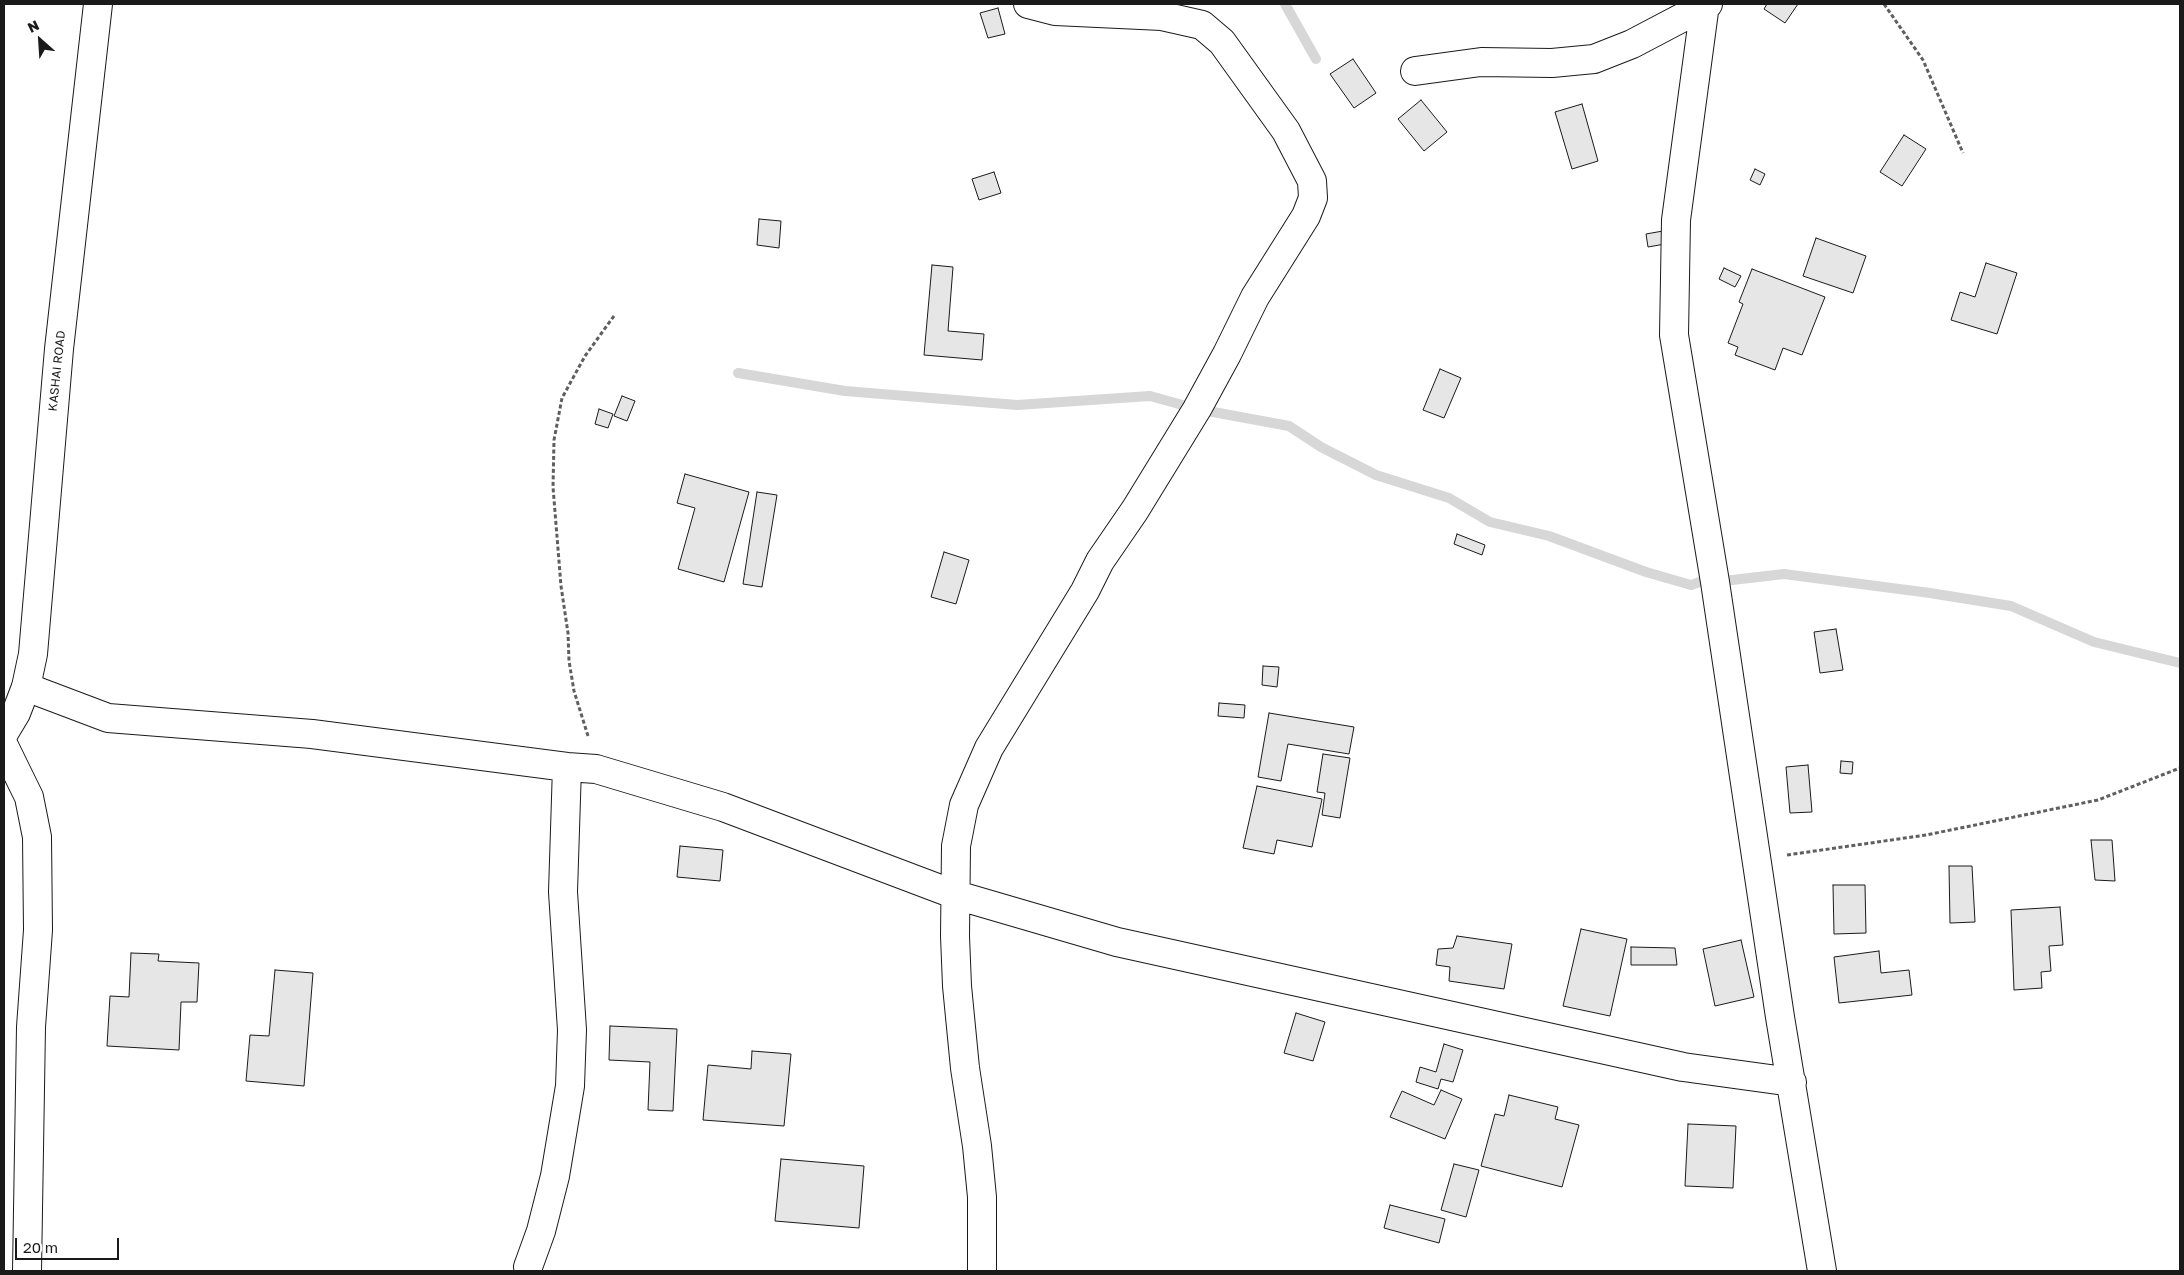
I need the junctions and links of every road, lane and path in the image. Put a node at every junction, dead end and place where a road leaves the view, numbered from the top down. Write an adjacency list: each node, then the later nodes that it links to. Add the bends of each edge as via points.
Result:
1 (98, 4): 8 (street, KASHAI ROAD, via 59,349 33,654)
2 (1028, 4): 15 (street, via 1055,11 1162,16 1202,25 1222,42 1286,131 1312,181 1313,198 1306,216 1255,297 1197,409 1100,561 989,748 964,805 956,846)
3 (1706, 4): 5 (street, via 1632,44 1594,59 1552,63 1481,62); 14 (street, via 1676,220 1674,335)
4 (1884, 4): 6 (path, via 1923,60)
5 (1414, 71)
6 (1963, 153)
7 (614, 316): 13 (path, via 585,356 562,398 554,440 553,486 569,661)
8 (26, 687): 9 (street, KASHAI ROAD); 11 (street, via 108,718 312,734)
9 (4, 733)
10 (4, 746): 18 (street, via 29,797 37,837 38,930 31,1027)
11 (567, 768): 13 (street); 17 (street, via 563,892 572,1030 570,1086 555,1176)
12 (2180, 768): 14 (path, via 2098,800 1926,835)
13 (596, 769): 15 (street, via 723,808)
14 (1756, 860): 16 (street)
15 (956, 895): 16 (street, via 1117,942 1682,1067); 19 (street, via 957,986 982,1197)
16 (1792, 1082): 20 (street)
17 (528, 1267)
18 (27, 1271)
19 (982, 1271)
20 (1822, 1271)

